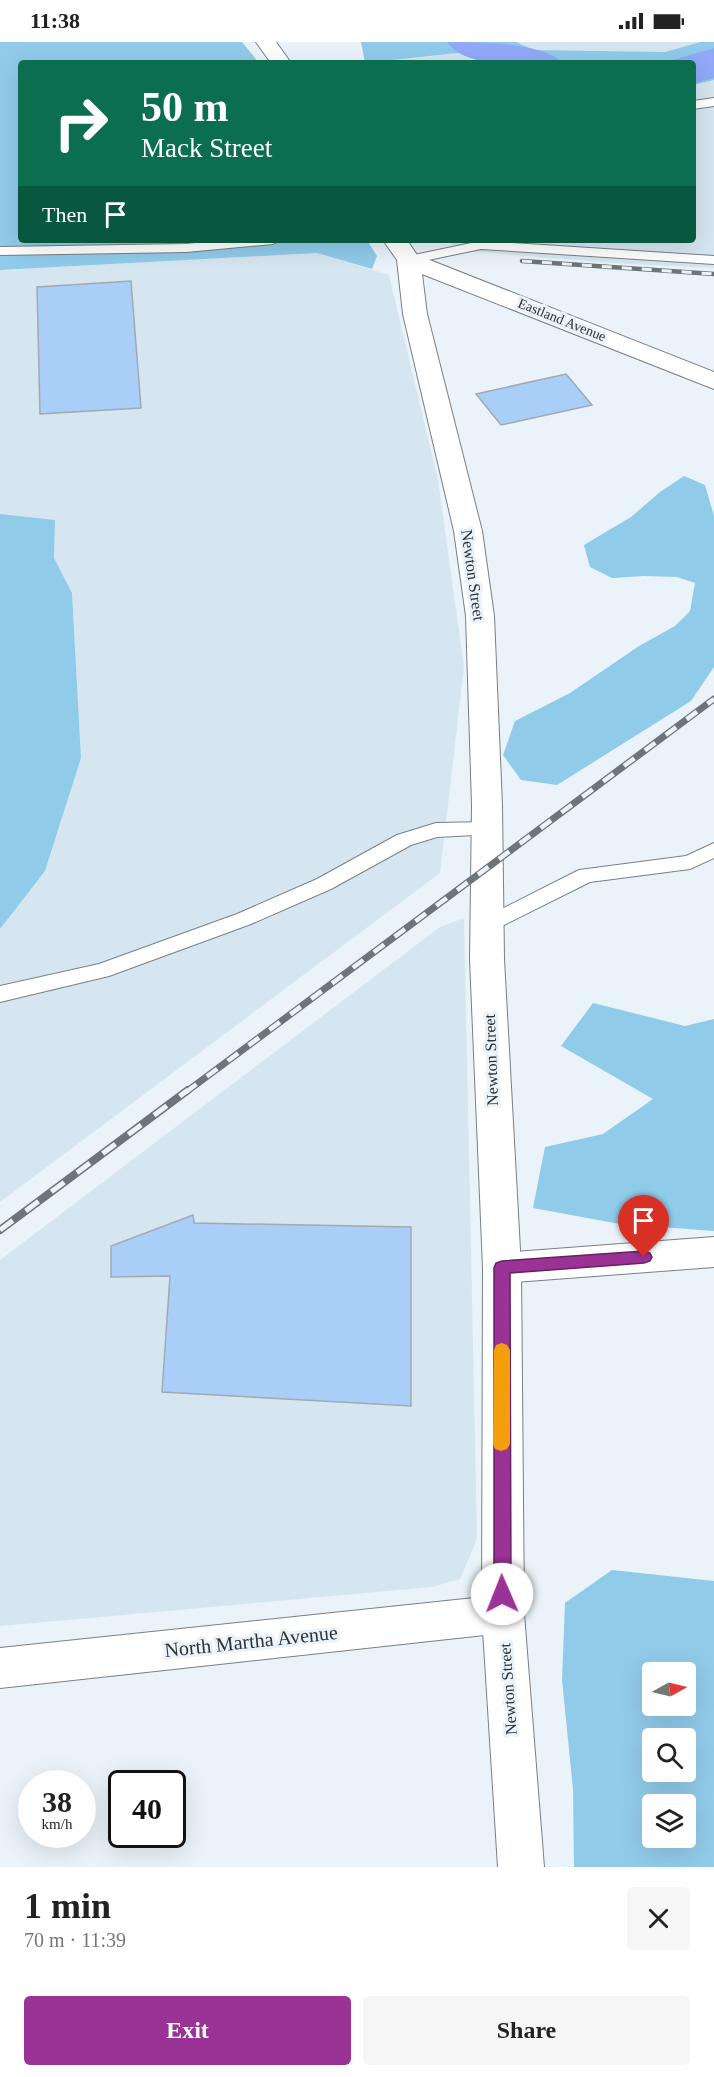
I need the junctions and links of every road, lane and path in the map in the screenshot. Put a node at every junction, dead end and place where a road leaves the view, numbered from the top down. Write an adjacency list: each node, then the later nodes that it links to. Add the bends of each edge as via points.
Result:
1 (266, 42): 2 (street)
2 (279, 60)
3 (714, 102): 4 (lane)
4 (696, 105)
5 (240, 243): 8 (lane, via 186,248)
6 (606, 243): 9 (lane)
7 (402, 250): 9 (lane, via 481,245); 11 (street, Eastland Avenue); 12 (street, Newton Street, via 474,564 480,616)
8 (0, 251)
9 (614, 254): 10 (lane)
10 (714, 260)
11 (714, 381)
12 (487, 829): 14 (street, Newton Street); 15 (lane, via 436,830 404,840 324,884 244,919 102,971)
13 (714, 850): 14 (lane, via 690,862 586,875)
14 (487, 925): 17 (street, Newton Street)
15 (0, 994)
16 (714, 1252): 17 (street)
17 (502, 1268): 18 (street, Newton Street)
18 (503, 1614): 19 (street, North Martha Avenue); 20 (street, Newton Street)
19 (0, 1668)
20 (521, 1867)

